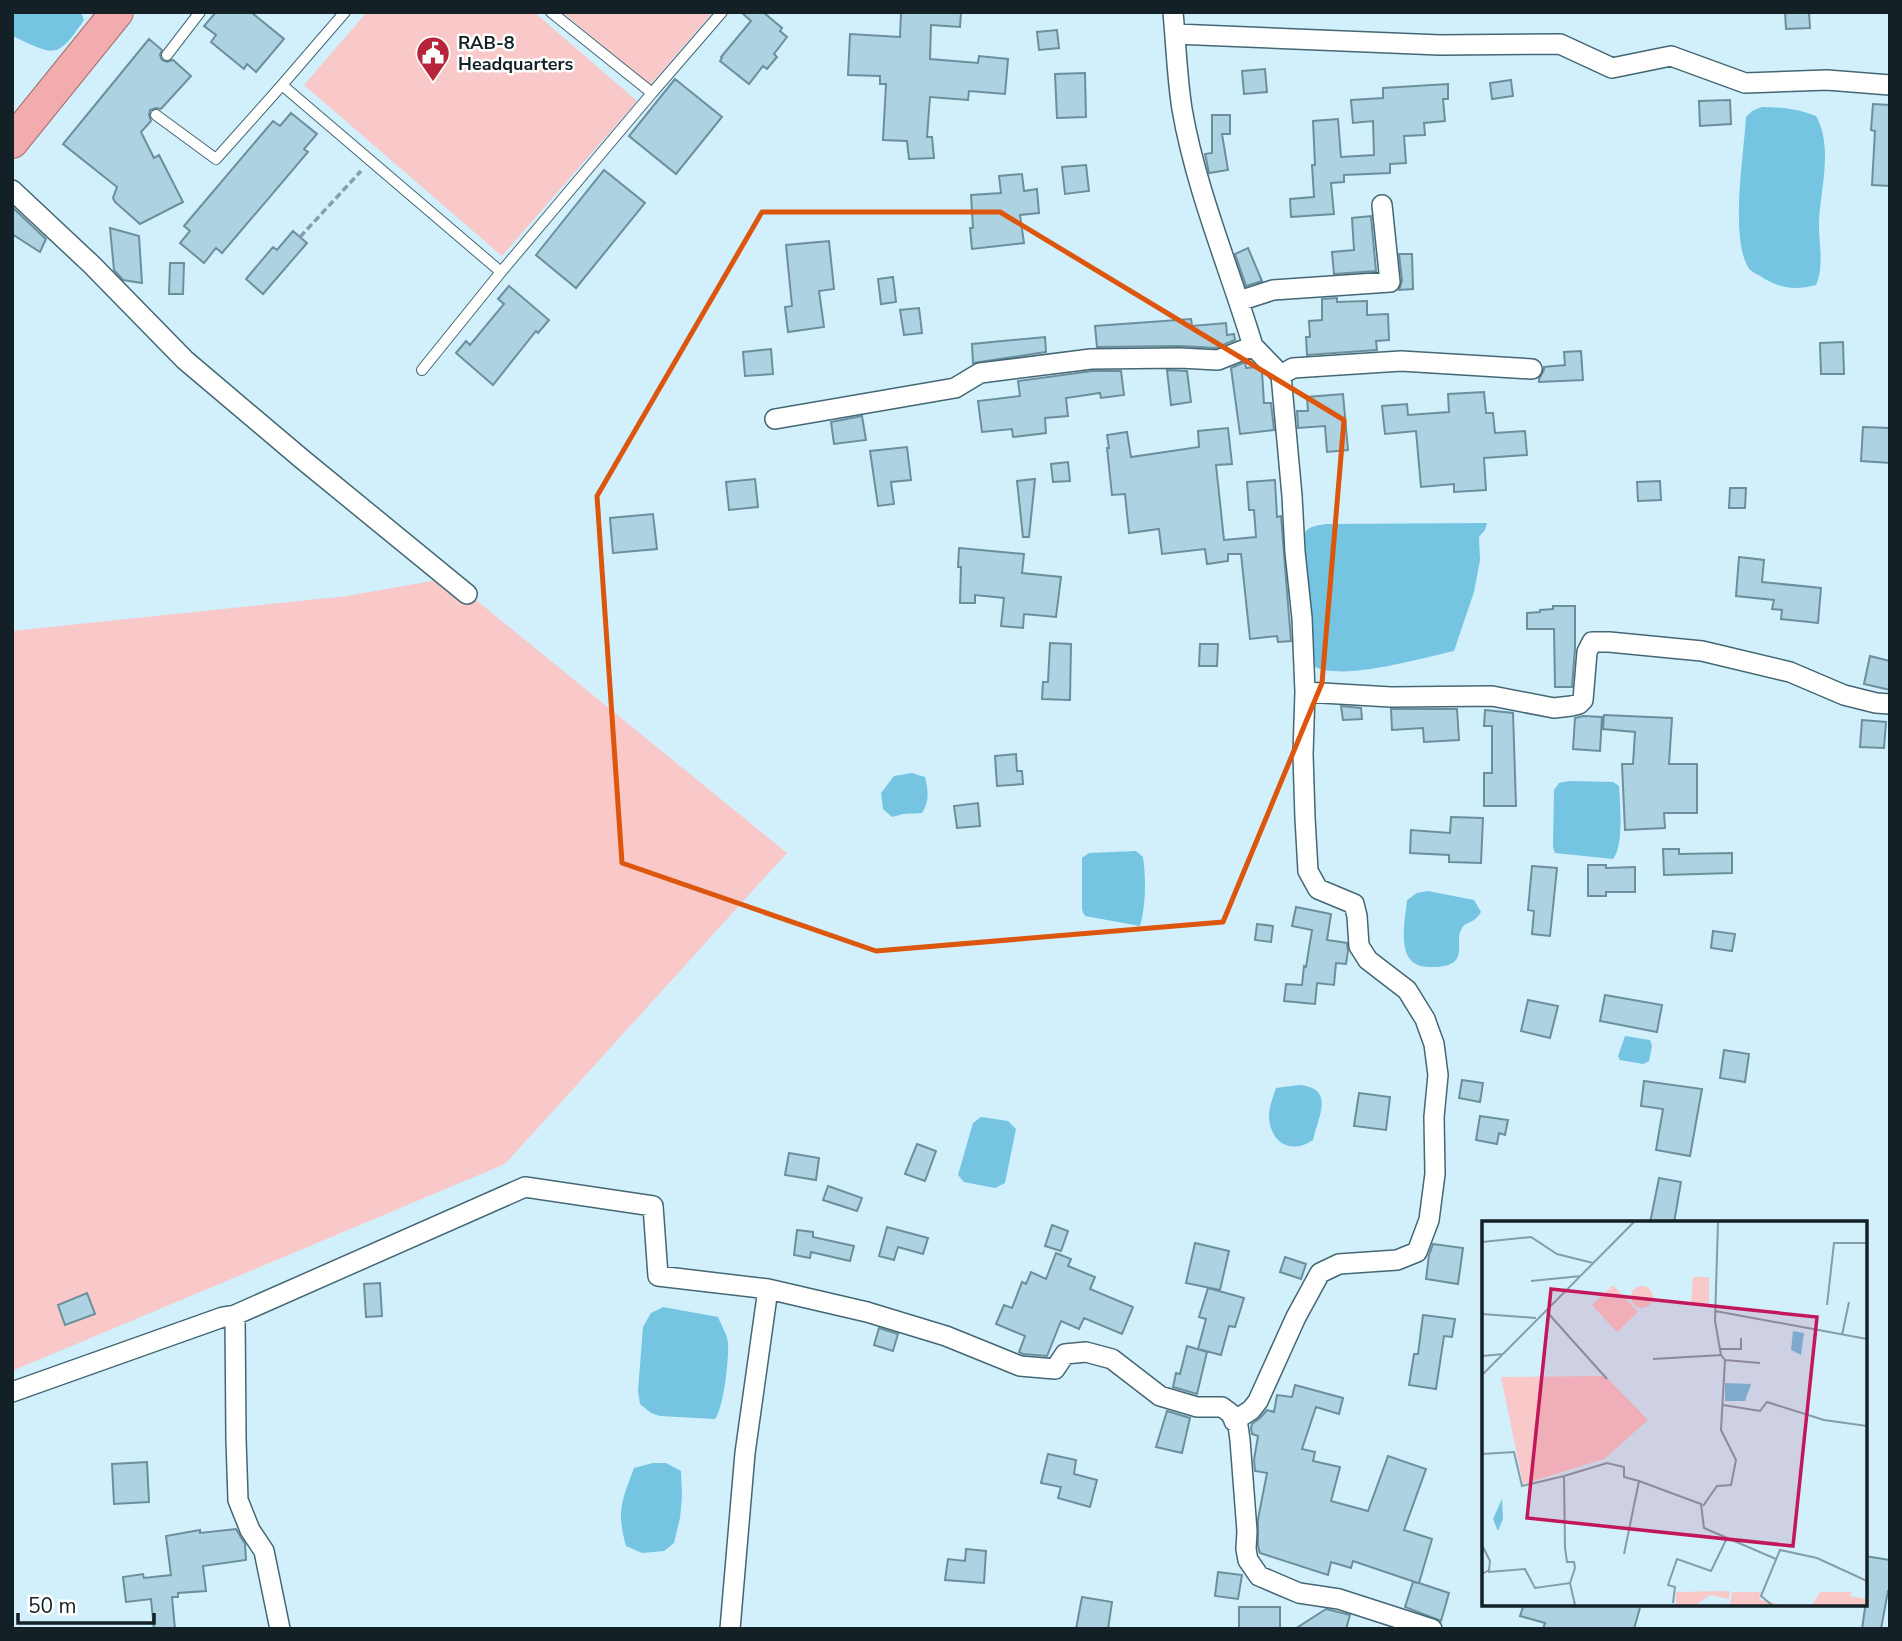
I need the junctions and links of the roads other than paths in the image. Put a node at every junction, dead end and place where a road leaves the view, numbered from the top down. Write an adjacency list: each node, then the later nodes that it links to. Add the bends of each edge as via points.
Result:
1 (117, 12): 13 (highway)
2 (200, 12): 8 (lane)
3 (345, 12): 9 (lane)
4 (551, 12): 11 (lane)
5 (722, 12): 11 (lane)
6 (1173, 12): 7 (street)
7 (1175, 34): 10 (street, via 1440,45 1560,44 1612,68 1671,56 1745,83 1828,80); 17 (street, via 1192,153)
8 (167, 55)
9 (282, 85): 12 (lane, via 216,159); 16 (lane)
10 (1890, 85)
11 (652, 93): 16 (lane)
12 (156, 114)
13 (12, 142)
14 (12, 190): 23 (street, via 185,360)
15 (1382, 205): 17 (street, via 1390,282 1273,290)
16 (501, 272): 20 (lane)
17 (1240, 301): 18 (street)
18 (1253, 346): 21 (street); 22 (street, via 1219,360 1091,359 980,373 956,388)
19 (1532, 369): 21 (street, via 1401,361 1293,368)
20 (422, 370)
21 (1281, 374): 24 (street)
22 (775, 419)
23 (467, 594)
24 (1305, 692): 25 (street, via 1492,696 1554,708 1571,706 1583,700 1590,645 1609,642 1702,651 1790,673 1844,695); 29 (street, via 1308,871 1318,889 1354,904 1359,946 1368,960 1407,990 1425,1019 1438,1075 1435,1174 1429,1220 1417,1252 1397,1260 1339,1264 1320,1273 1258,1401)
25 (1890, 704)
26 (768, 1289): 27 (street, via 658,1276 653,1206 524,1187); 29 (street, via 946,1336 1020,1366 1055,1368 1065,1354 1086,1352 1112,1359 1160,1395 1196,1407 1222,1407); 32 (street, via 745,1452)
27 (235, 1315): 28 (street); 31 (street, via 238,1500 264,1551)
28 (12, 1392)
29 (1234, 1421): 30 (street, via 1240,1440 1248,1560 1259,1576 1299,1593 1339,1599)
30 (1429, 1628)
31 (280, 1629)
32 (730, 1629)

